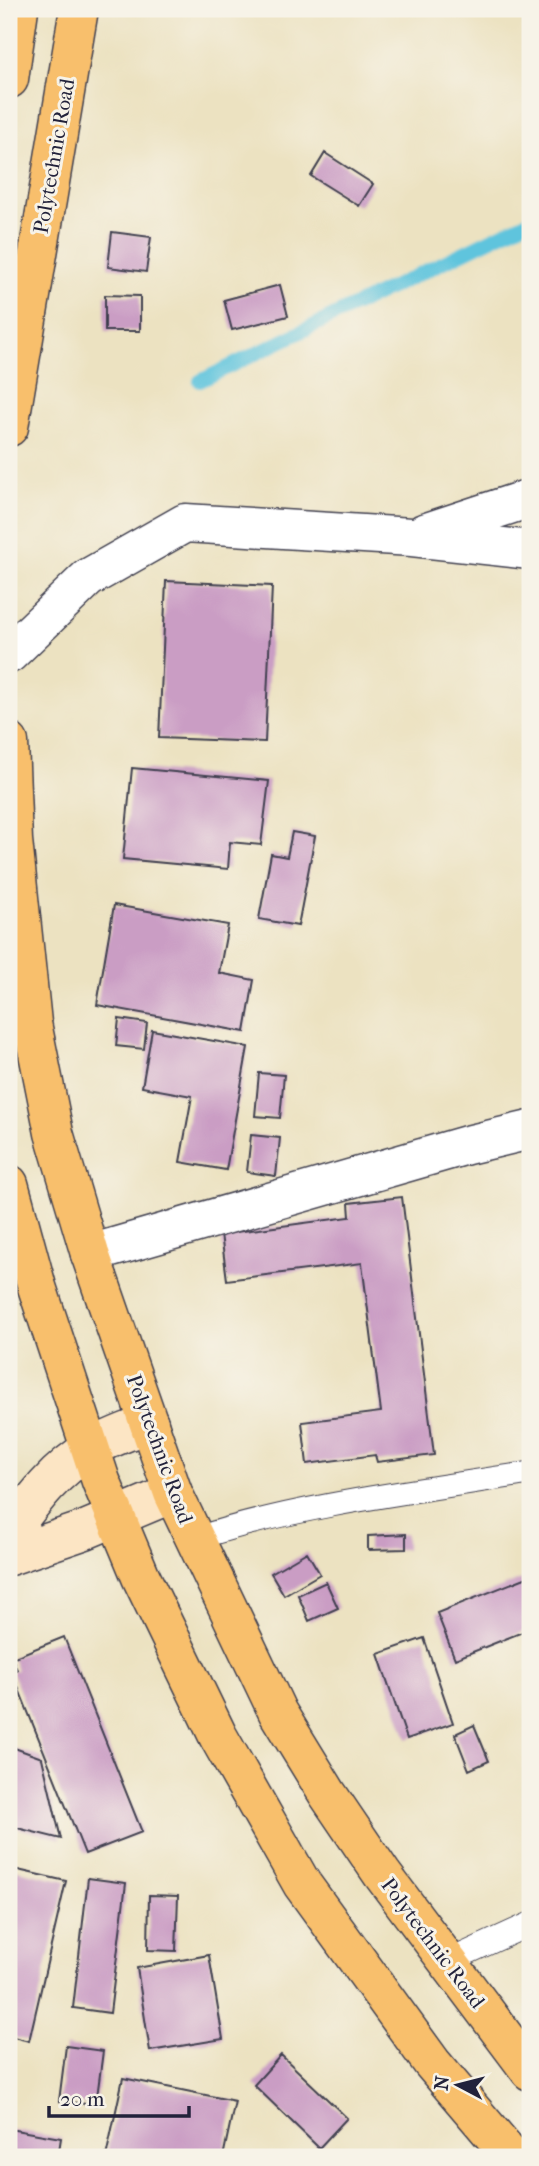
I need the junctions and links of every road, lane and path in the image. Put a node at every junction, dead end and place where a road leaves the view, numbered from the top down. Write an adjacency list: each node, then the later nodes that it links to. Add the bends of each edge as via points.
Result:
1 (79, 9): 4 (main road, Polytechnic Road)
2 (15, 25): 3 (main road)
3 (9, 79)
4 (9, 427)
5 (530, 498): 6 (street)
6 (412, 537): 7 (street); 8 (street, via 185,523 88,578)
7 (530, 550)
8 (9, 654)
9 (9, 743): 12 (main road, Polytechnic Road, via 13,840 32,1023 54,1133)
10 (530, 1130): 12 (street)
11 (9, 1184): 14 (main road)
12 (90, 1254): 13 (main road, Polytechnic Road)
13 (149, 1423): 14 (main road); 16 (main road, Polytechnic Road)
14 (90, 1449): 17 (main road); 18 (main road, via 48,1482)
15 (530, 1473): 19 (lane, via 302,1509)
16 (173, 1493): 17 (main road); 19 (main road, Polytechnic Road)
17 (116, 1517): 20 (main road); 24 (main road, via 218,1736 302,1884 432,2063)
18 (9, 1533)
19 (194, 1539): 22 (main road, Polytechnic Road, via 285,1724 375,1864)
20 (9, 1556)
21 (530, 1924): 22 (lane)
22 (447, 1962): 23 (main road, Polytechnic Road)
23 (530, 2071)
24 (512, 2157)

